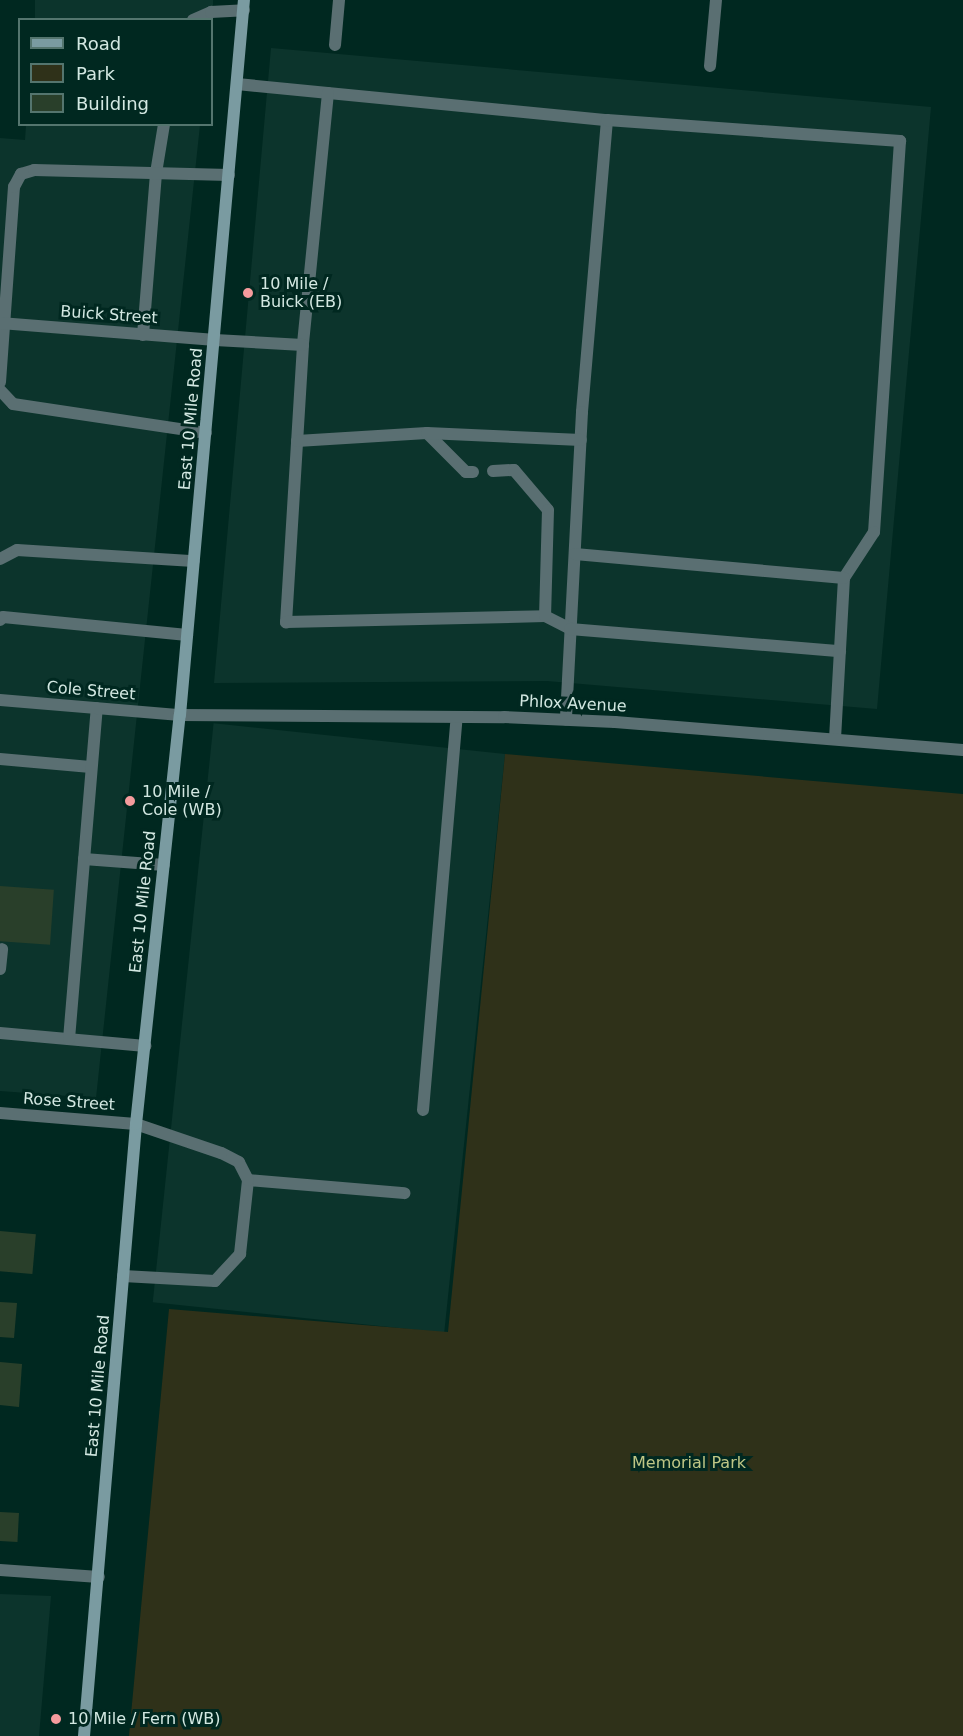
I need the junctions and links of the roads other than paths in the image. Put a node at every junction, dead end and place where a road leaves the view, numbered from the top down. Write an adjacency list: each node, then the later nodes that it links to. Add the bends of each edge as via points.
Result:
1 (339, 0): 5 (street)
2 (716, 0): 6 (street)
3 (244, 5): 4 (street); 7 (main road, East 10 Mile Road)
4 (197, 18)
5 (335, 45)
6 (710, 66)
7 (237, 84): 8 (street); 12 (main road, East 10 Mile Road)
8 (328, 93): 9 (street); 16 (street)
9 (607, 120): 21 (street); 28 (street, via 900,141 874,532)
10 (164, 126): 11 (street)
11 (156, 173): 12 (street); 13 (street, via 34,170 21,174 14,188); 14 (street)
12 (229, 175): 15 (main road, East 10 Mile Road)
13 (2, 323): 14 (street, Buick Street); 17 (street)
14 (143, 334): 15 (street, Buick Street)
15 (215, 340): 16 (street, Buick Street); 19 (main road, East 10 Mile Road)
16 (303, 345): 22 (street)
17 (0, 382)
18 (0, 390): 19 (street, via 13,404)
19 (206, 433): 27 (main road, East 10 Mile Road)
20 (427, 433): 21 (street); 22 (street); 24 (street, via 466,472)
21 (581, 440): 25 (street)
22 (297, 441): 29 (street, via 286,622)
23 (493, 471): 29 (street, via 514,470 548,510)
24 (473, 472)
25 (575, 554): 28 (street); 31 (street)
26 (0, 559): 27 (street, via 17,550)
27 (194, 561): 32 (main road, East 10 Mile Road)
28 (844, 578): 33 (street)
29 (545, 616): 31 (street)
30 (0, 620): 32 (street, via 3,617)
31 (570, 629): 33 (street); 38 (street)
32 (187, 635): 36 (main road, East 10 Mile Road)
33 (840, 651): 39 (street)
34 (0, 700): 35 (street, Cole Street)
35 (96, 708): 36 (street, Cole Street); 42 (street)
36 (180, 715): 37 (street, Phlox Avenue); 44 (main road, East 10 Mile Road)
37 (457, 717): 38 (street, Phlox Avenue); 50 (street)
38 (566, 720): 39 (street, Phlox Avenue)
39 (835, 739): 40 (street, Phlox Avenue)
40 (963, 750)
41 (0, 759): 42 (street)
42 (91, 767): 43 (street)
43 (84, 859): 44 (street); 48 (street)
44 (164, 865): 49 (main road, East 10 Mile Road)
45 (2, 949): 46 (street)
46 (0, 969)
47 (0, 1033): 48 (street)
48 (69, 1039): 49 (street)
49 (145, 1046): 52 (main road, East 10 Mile Road)
50 (423, 1110)
51 (0, 1113): 52 (street, Rose Street)
52 (136, 1124): 53 (street, Rose Street, via 239,1162); 55 (main road, East 10 Mile Road)
53 (248, 1180): 54 (street); 55 (street, via 240,1254 215,1281)
54 (404, 1193)
55 (123, 1276): 57 (main road, East 10 Mile Road)
56 (0, 1570): 57 (street)
57 (99, 1577): 58 (main road, East 10 Mile Road)
58 (84, 1736)

